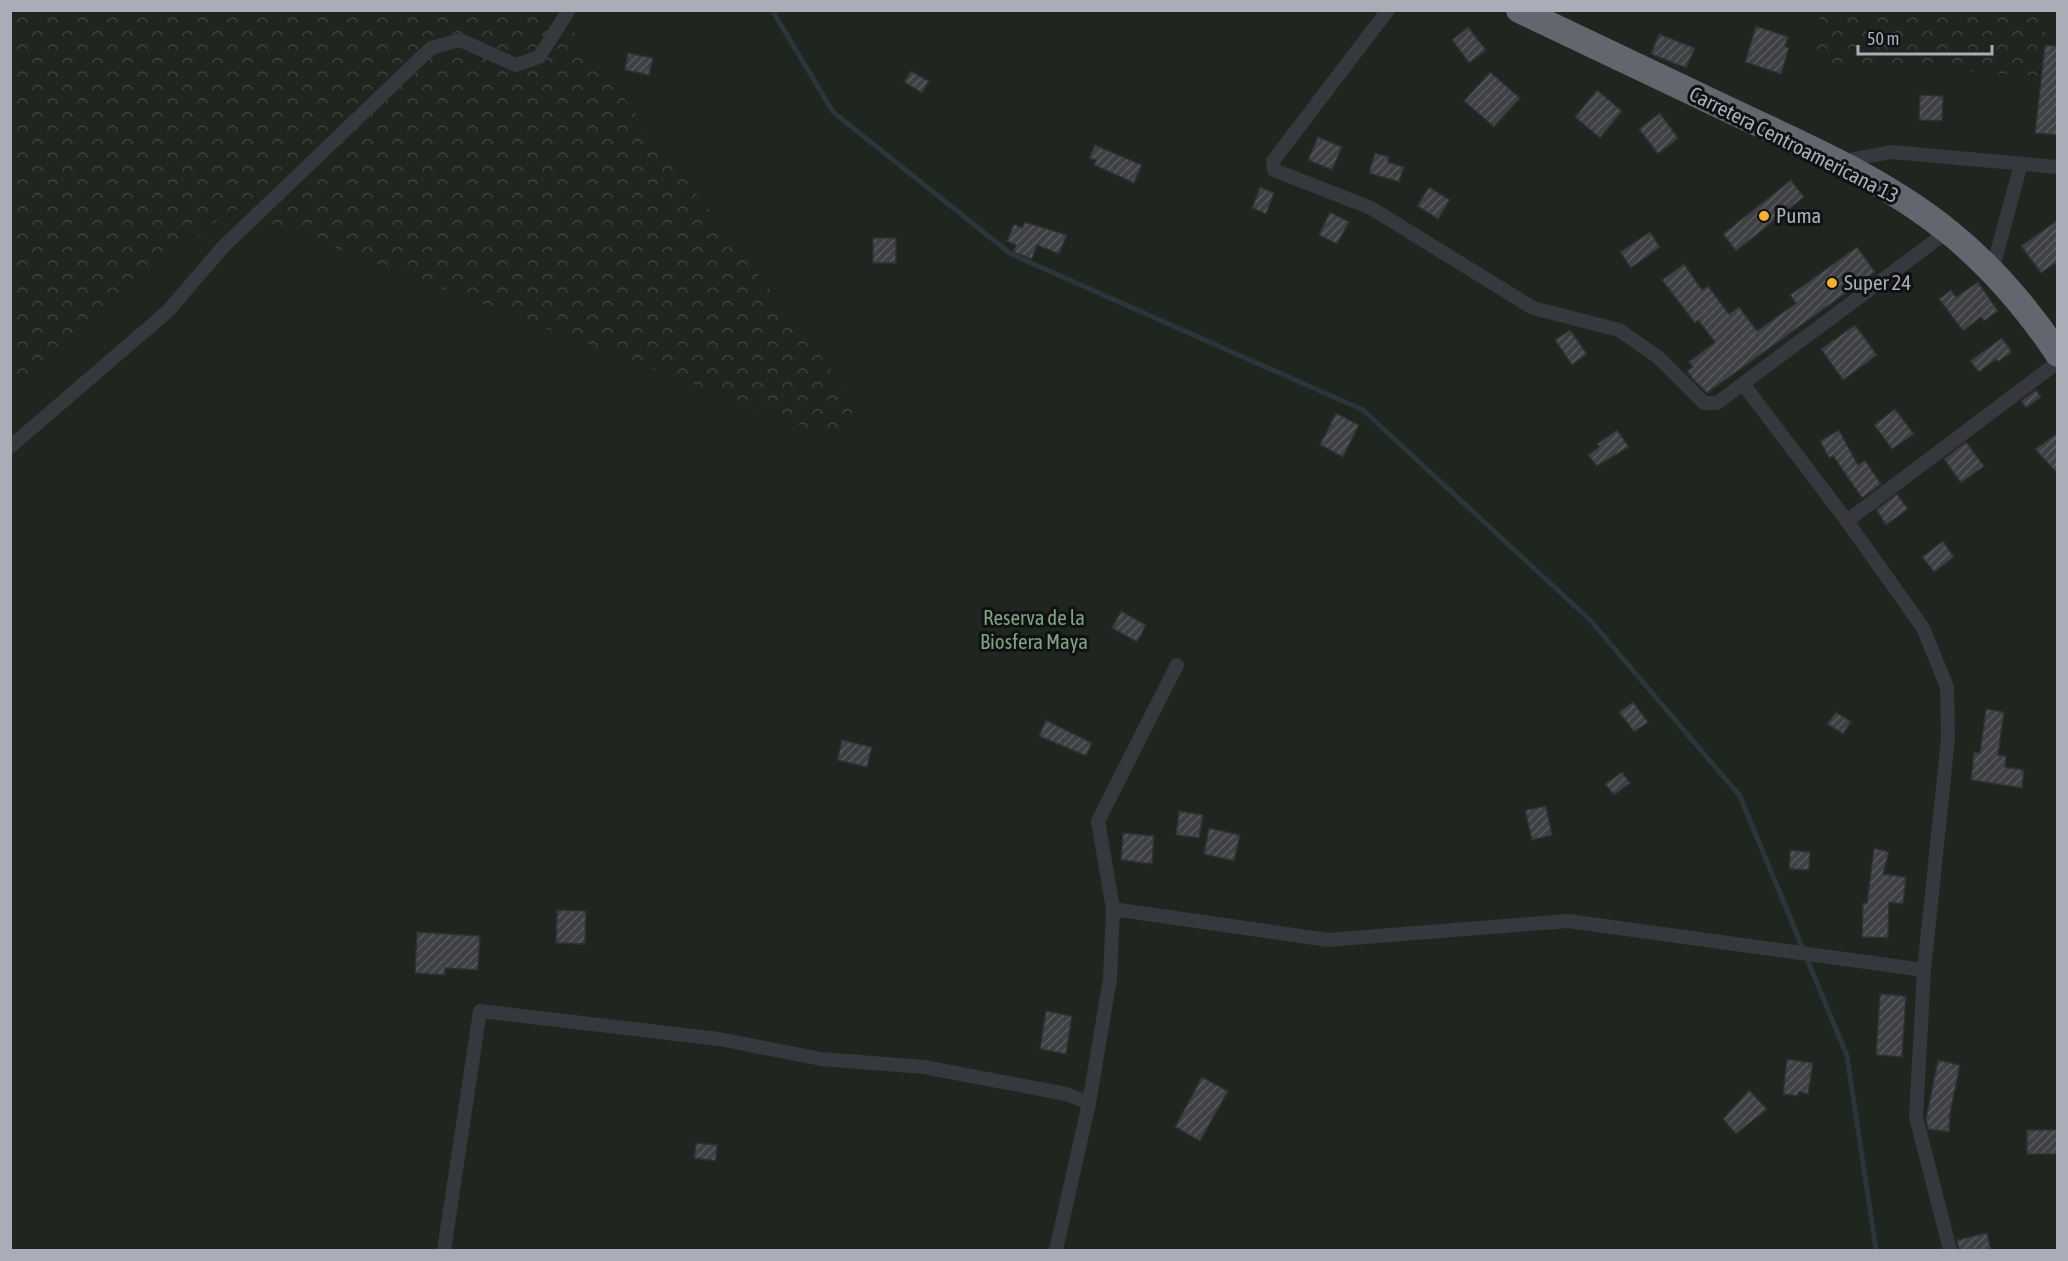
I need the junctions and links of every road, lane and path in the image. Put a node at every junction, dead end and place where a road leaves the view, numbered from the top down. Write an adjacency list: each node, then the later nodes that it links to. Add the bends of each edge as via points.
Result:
1 (569, 10): 12 (street, via 539,57 516,65 460,40 431,48 223,247 168,310)
2 (1388, 10): 11 (street, via 1273,161 1274,170 1371,208 1533,308 1619,330 1658,357 1704,404 1717,403)
3 (1519, 10): 4 (highway, Carretera Centroamericana 13)
4 (1837, 163): 5 (street, via 1891,152); 7 (highway, Carretera Centroamericana 13, via 1875,182)
5 (2021, 164): 6 (street); 8 (street)
6 (2058, 167)
7 (1948, 231): 8 (highway, Carretera Centroamericana 13); 11 (street)
8 (1992, 271): 9 (highway, Carretera Centroamericana 13)
9 (2058, 354)
10 (2058, 363): 13 (street)
11 (1743, 384): 13 (street)
12 (10, 447)
13 (1847, 521): 16 (street, via 1923,628 1947,687 1948,739)
14 (1177, 665): 15 (street, via 1098,822)
15 (1113, 909): 16 (street, via 1328,940 1568,921); 17 (street, via 1110,979)
16 (1924, 970): 20 (street, via 1916,1117)
17 (1089, 1103): 18 (street, via 1066,1094 924,1067 821,1059 719,1039 480,1011); 19 (street)
18 (444, 1251)
19 (1056, 1251)
20 (1950, 1251)

